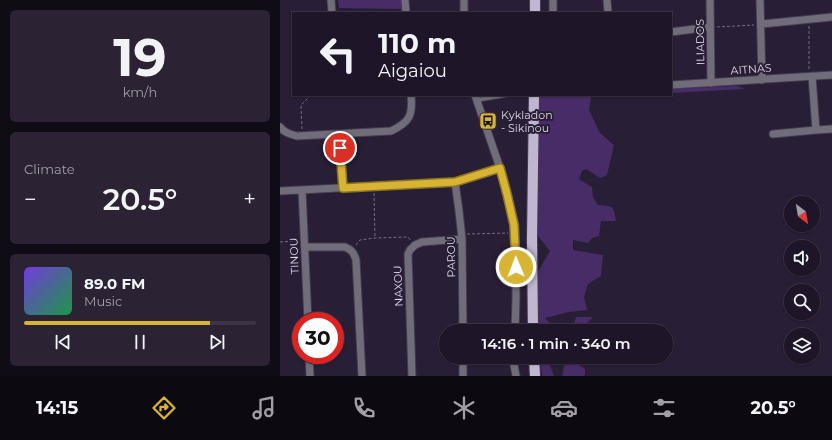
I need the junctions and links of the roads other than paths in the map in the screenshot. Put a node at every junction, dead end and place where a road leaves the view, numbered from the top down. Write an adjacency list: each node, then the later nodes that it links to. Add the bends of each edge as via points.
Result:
1 (331, 0): 9 (street)
2 (405, 0): 10 (street)
3 (464, 0): 11 (street)
4 (535, 0): 12 (main road)
5 (553, 0): 13 (street)
6 (607, 0): 14 (street)
7 (710, 0): 17 (street, ILIADOS)
8 (760, 0): 16 (street)
9 (332, 12)
10 (406, 12)
11 (464, 12)
12 (535, 12)
13 (553, 12)
14 (608, 12)
15 (832, 17): 16 (street)
16 (761, 24): 21 (street)
17 (710, 27): 18 (street); 22 (street, ILIADOS)
18 (672, 32)
19 (832, 75): 20 (street, AITNAS)
20 (811, 76): 21 (street, AITNAS); 30 (street)
21 (762, 80): 22 (street, AITNAS)
22 (711, 83): 23 (street, AITNAS)
23 (672, 85)
24 (411, 96): 31 (street, via 410,114 400,127 391,131)
25 (496, 96): 27 (lane)
26 (534, 96): 43 (main road)
27 (476, 98): 33 (street)
28 (280, 127): 31 (street, via 283,131 297,136)
29 (832, 128): 30 (street)
30 (816, 130): 32 (street)
31 (339, 134): 35 (street)
32 (773, 134)
33 (500, 168): 34 (street); 42 (street, via 515,232)
34 (455, 182): 35 (street); 38 (street, PAROU)
35 (343, 188): 36 (street)
36 (302, 190): 37 (street); 39 (street, TINOU)
37 (280, 191)
38 (462, 237): 41 (street, PAROU); 50 (street, NAXOU, via 422,242 415,245 408,254)
39 (305, 244): 40 (street, TINOU); 49 (street, via 346,247 354,253)
40 (308, 312)
41 (462, 324)
42 (515, 324)
43 (533, 324)
44 (309, 364): 48 (street)
45 (463, 364): 51 (street)
46 (514, 364): 52 (street)
47 (534, 364): 53 (main road)
48 (310, 376)
49 (362, 376)
50 (412, 376)
51 (463, 376)
52 (516, 376)
53 (535, 376)

